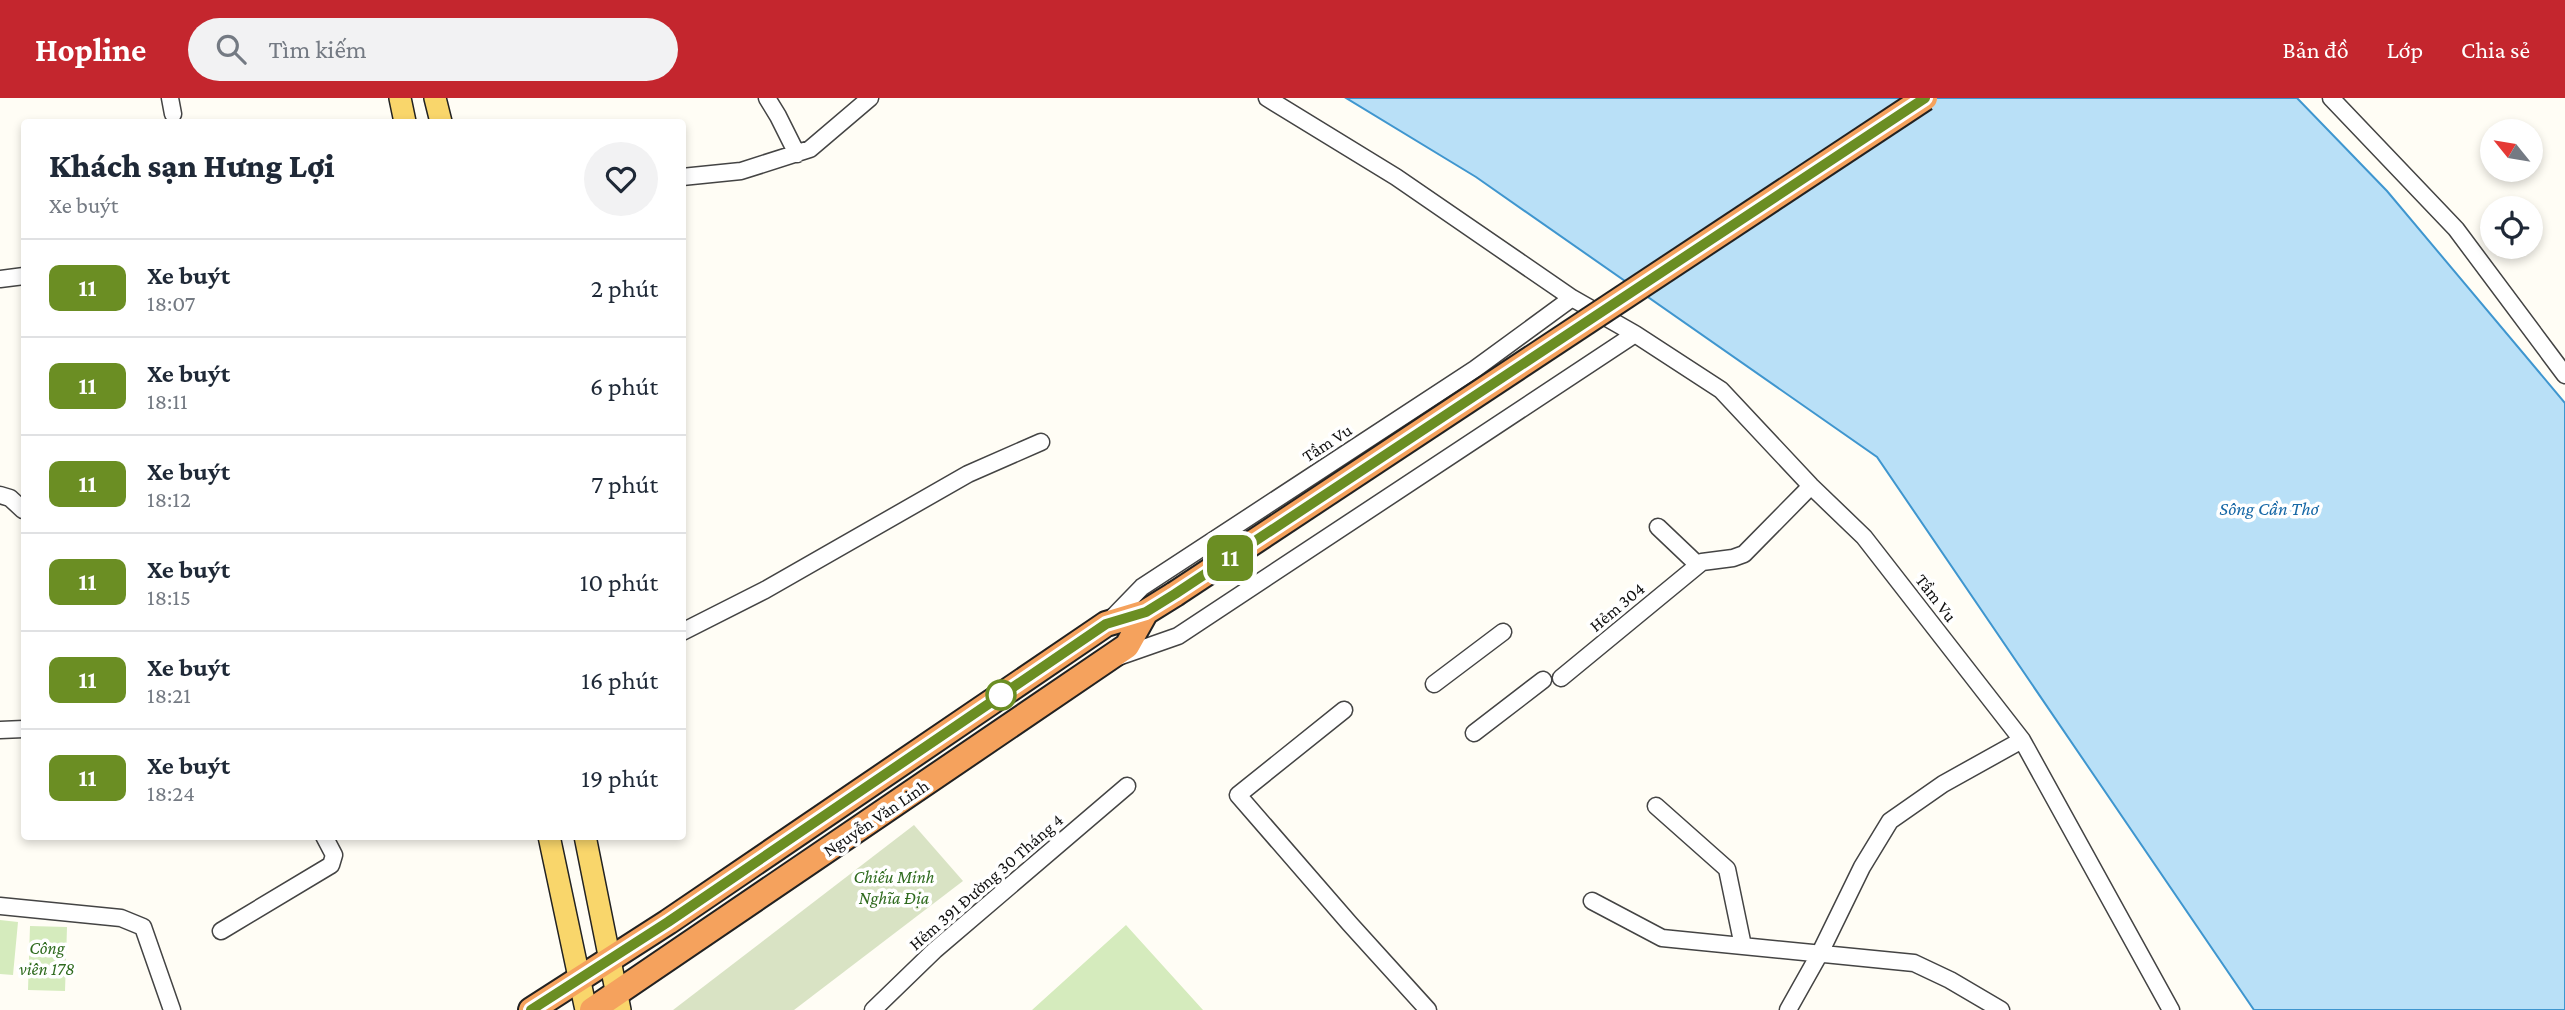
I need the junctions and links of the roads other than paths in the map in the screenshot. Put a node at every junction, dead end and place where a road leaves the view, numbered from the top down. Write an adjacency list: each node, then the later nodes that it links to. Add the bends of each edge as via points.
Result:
1 (400, 98): 8 (main road)
2 (435, 98): 9 (main road)
3 (767, 98): 10 (street)
4 (870, 98): 10 (street, via 810,149)
5 (1266, 98): 14 (street, Tầm Vu, via 1396,177)
6 (1925, 98): 23 (highway, Nguyễn Văn Linh, bridge)
7 (2331, 98): 16 (street, via 2456,229)
8 (404, 119)
9 (440, 119)
10 (797, 154): 11 (street, via 741,172)
11 (686, 177)
12 (21, 276): 13 (street)
13 (0, 279)
14 (1572, 298): 15 (street, Tầm Vu); 24 (street, Tầm Vu, via 1475,369 1142,587)
15 (1635, 334): 18 (street, Tầm Vu, via 1721,390); 27 (street, via 1178,636)
16 (2565, 375)
17 (1041, 442): 25 (street, via 968,474)
18 (1811, 486): 22 (street, Hẻm 304, via 1744,554); 35 (street, Tầm Vu, via 1864,537)
19 (0, 495): 20 (street)
20 (21, 508)
21 (1658, 527): 22 (street)
22 (1698, 565): 28 (street, Hẻm 304)
23 (1146, 612): 24 (highway, Nguyễn Văn Linh); 27 (highway, Nguyễn Văn Linh, via 1127,646)
24 (1106, 624): 46 (highway, Nguyễn Văn Linh)
25 (686, 630)
26 (1503, 632): 30 (street)
27 (1106, 662): 48 (highway, Nguyễn Văn Linh)
28 (1561, 678)
29 (1543, 680): 34 (street)
30 (1434, 684)
31 (1344, 710): 54 (street, via 1238,795)
32 (21, 729): 33 (street)
33 (0, 730)
34 (1474, 733)
35 (2022, 740): 45 (street, via 1943,784 1890,821); 57 (street, Tầm Vu)
36 (1127, 786): 53 (street, Hẻm 391 Đường 30 Tháng 4, via 935,950)
37 (1656, 806): 44 (street, via 1727,869)
38 (326, 840): 43 (street, via 334,855 331,865)
39 (551, 840): 47 (main road)
40 (586, 840): 46 (main road)
41 (1592, 901): 44 (street, via 1662,938)
42 (0, 905): 49 (street, via 121,918 143,927)
43 (221, 931)
44 (1743, 946): 45 (street)
45 (1820, 953): 55 (street); 56 (street, via 1914,963)
46 (611, 959): 47 (highway, Nguyễn Văn Linh); 48 (main road)
47 (579, 978): 50 (highway, Nguyễn Văn Linh); 51 (main road)
48 (619, 1002): 52 (highway, Nguyễn Văn Linh)
49 (172, 1010)
50 (531, 1010)
51 (586, 1010)
52 (592, 1010)
53 (873, 1010)
54 (1428, 1010)
55 (1788, 1010)
56 (2001, 1010)
57 (2171, 1010)

